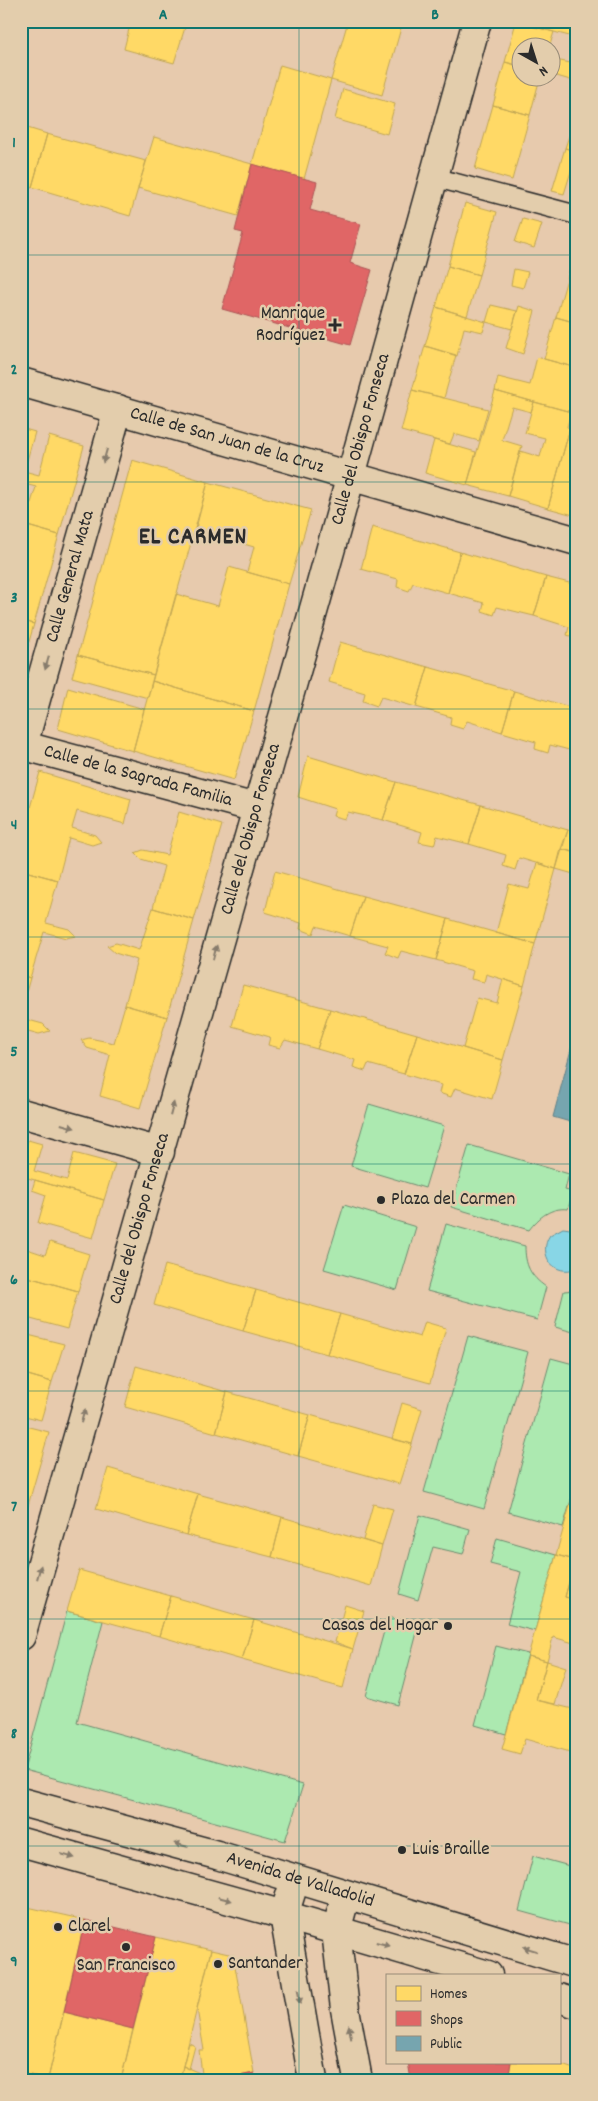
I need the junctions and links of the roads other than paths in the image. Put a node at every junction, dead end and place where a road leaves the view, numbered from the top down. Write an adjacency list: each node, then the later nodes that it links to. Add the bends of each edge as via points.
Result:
1 (477, 21): 2 (street, Calle del Obispo Fonseca)
2 (433, 177): 3 (lane); 6 (street, Calle del Obispo Fonseca)
3 (577, 214)
4 (21, 382): 5 (street, Calle de San Juan de la Cruz)
5 (118, 409): 6 (street, Calle de San Juan de la Cruz); 8 (street, Calle General Mata, one-way to 8)
6 (350, 474): 7 (street, Calle de San Juan de la Cruz); 9 (street, Calle del Obispo Fonseca)
7 (577, 541)
8 (22, 745): 9 (street, Calle de la Sagrada Familia)
9 (256, 808): 11 (street, Calle del Obispo Fonseca, one-way to 9)
10 (21, 1112): 11 (street, one-way to 11)
11 (160, 1152): 12 (street, Calle del Obispo Fonseca, one-way to 11)
12 (21, 1636)
13 (21, 1802): 15 (street, Avenida de Valladolid, one-way to 13, via 217,1855)
14 (21, 1842): 17 (street, Avenida de Valladolid, one-way to 17)
15 (295, 1880): 16 (street, Avenida de Valladolid); 17 (street)
16 (346, 1895): 18 (street); 19 (street, Avenida de Valladolid, one-way to 16)
17 (284, 1915): 18 (street, Avenida de Valladolid); 23 (street, one-way to 23)
18 (336, 1931): 20 (street, Avenida de Valladolid, one-way to 20); 24 (street, one-way to 18)
19 (577, 1964)
20 (485, 1974)
21 (560, 1998): 22 (street)
22 (577, 2004)
23 (313, 2080)
24 (358, 2080)

